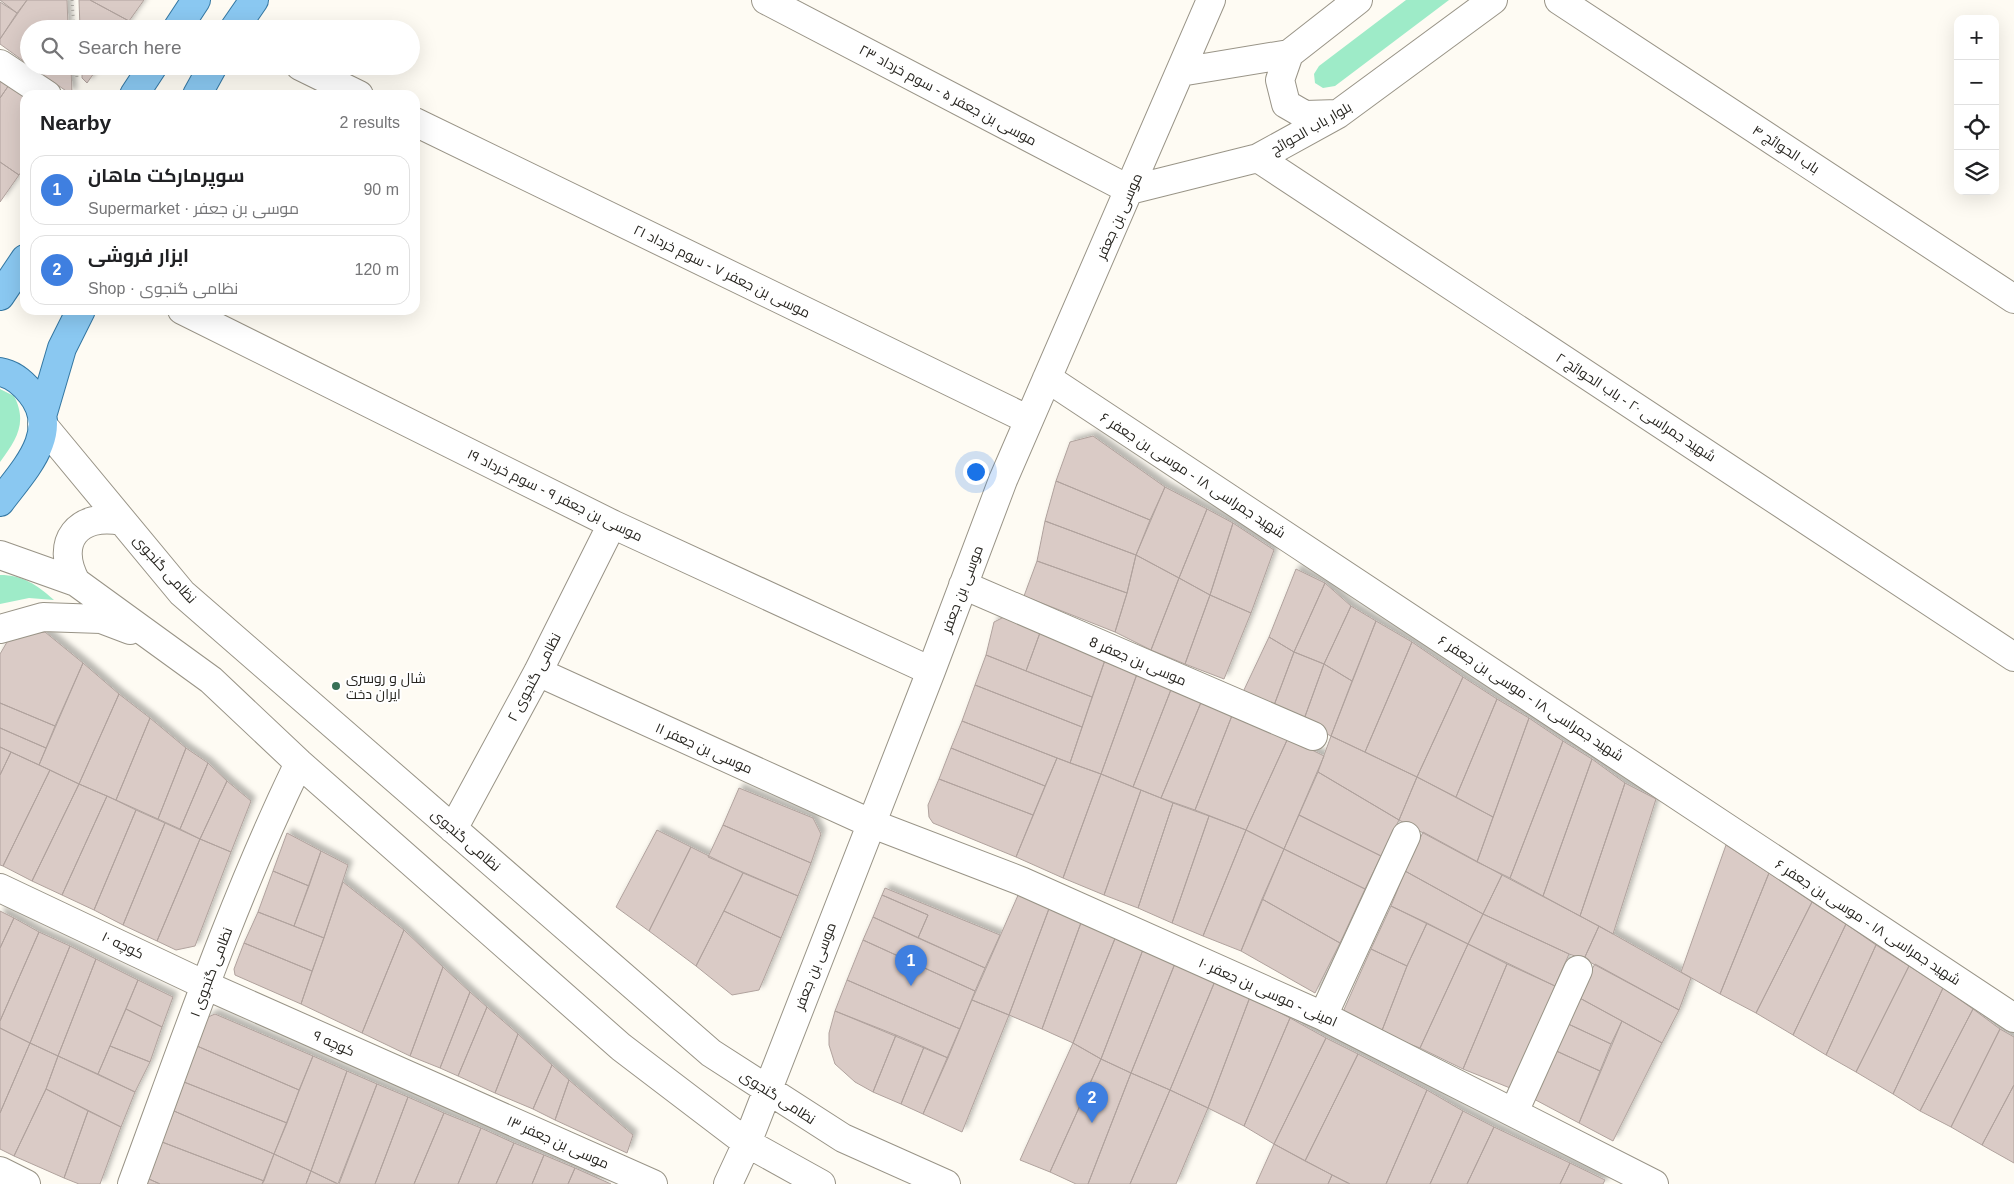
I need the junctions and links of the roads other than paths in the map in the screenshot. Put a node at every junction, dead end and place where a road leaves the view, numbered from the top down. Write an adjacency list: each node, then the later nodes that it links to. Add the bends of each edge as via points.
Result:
1 (196, 0): 8 (main road)
2 (254, 0): 9 (main road)
3 (766, 0): 23 (street, موسی بن جعفر ۵ - سوم خرداد ۲۳)
4 (1211, 0): 12 (street, موسی بن جعفر)
5 (1358, 0): 10 (street)
6 (1493, 0): 20 (street, بلوار باب الحوائج)
7 (1559, 0): 26 (street, باب الحوائج ۴)
8 (184, 20)
9 (240, 20)
10 (1289, 54): 12 (street); 20 (street, via 1280,80 1286,104 1305,115)
11 (0, 64): 16 (street)
12 (1180, 72): 23 (street, موسی بن جعفر)
13 (147, 75): 17 (main road)
14 (208, 75): 18 (main road)
15 (318, 75): 19 (street)
16 (40, 90)
17 (137, 90)
18 (200, 90)
19 (349, 90)
20 (1338, 114): 22 (street, بلوار باب الحوائج)
21 (420, 124): 32 (street, موسی بن جعفر ۷ - سوم خرداد ۲۱)
22 (1258, 158): 23 (street, بلوار باب الحوائج); 41 (street, شهید جمراسی ۲۰ - باب الحوائج ۲)
23 (1130, 190): 30 (street, موسی بن جعفر)
24 (20, 266): 25 (main road)
25 (0, 296)
26 (2014, 299)
27 (78, 315): 31 (main road, via 62,348)
28 (192, 315): 35 (street, موسی بن جعفر ۹ - سوم خرداد ۱۹)
29 (0, 372): 31 (main road, via 22,382 35,398)
30 (1047, 378): 32 (street, موسی بن جعفر); 53 (street, شهید جمراسی ۱۸ - موسی بن جعفر ۶)
31 (42, 420): 33 (main road, via 42,435 36,454); 34 (street, نظامی گنجوی)
32 (1029, 420): 38 (street, موسی بن جعفر)
33 (0, 502)
34 (122, 521): 37 (street, via 105,517 87,522 74,533 67,549 67,567); 47 (street, نظامی گنجوی, via 182,593)
35 (612, 524): 42 (street, موسی بن جعفر ۹ - سوم خرداد ۱۹); 43 (street, نظامی گنجوی ۲)
36 (0, 555): 37 (street)
37 (76, 582): 40 (street)
38 (963, 585): 42 (street, موسی بن جعفر); 44 (street, موسی بن جعفر 8)
39 (0, 630): 40 (street, via 43,617 101,619)
40 (155, 638): 45 (street, via 211,680)
41 (2014, 656)
42 (931, 671): 46 (street, موسی بن جعفر)
43 (538, 672): 46 (street, موسی بن جعفر ۱۱); 47 (street, نظامی گنجوی ۲)
44 (1313, 736)
45 (299, 763): 51 (street, نظامی گنجوی ۱, via 272,818); 57 (street, via 621,1047)
46 (870, 823): 52 (street, امینی - موسی بن جعفر ۱۰, via 1021,881); 54 (street, موسی بن جعفر)
47 (452, 829): 54 (street, نظامی گنجوی, via 711,1053)
48 (1406, 836): 52 (street)
49 (0, 888): 51 (street, کوچه ۱۰)
50 (1578, 970): 56 (street)
51 (205, 985): 55 (street, کوچه ۹); 60 (street, نظامی گنجوی ۱)
52 (1323, 1016): 56 (street, امینی - موسی بن جعفر ۱۰)
53 (2014, 1018)
54 (767, 1090): 57 (street, موسی بن جعفر); 64 (street, نظامی گنجوی, via 843,1138)
55 (463, 1101): 61 (street, موسی بن جعفر ۱۳)
56 (1514, 1112): 65 (street, امینی - موسی بن جعفر ۱۰)
57 (747, 1143): 62 (street, موسی بن جعفر); 63 (street)
58 (0, 1171): 59 (street)
59 (26, 1184)
60 (132, 1184)
61 (653, 1184)
62 (728, 1184)
63 (821, 1184)
64 (946, 1184)
65 (1654, 1184)

